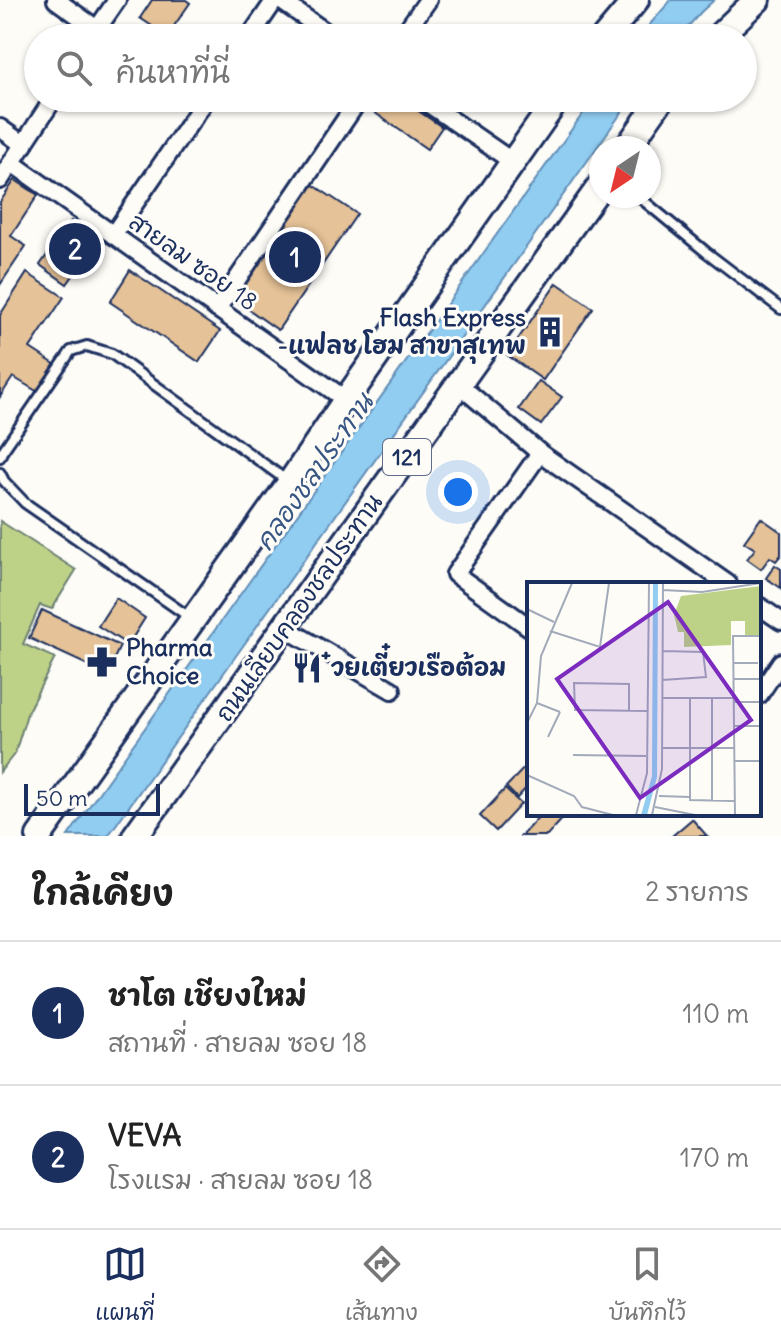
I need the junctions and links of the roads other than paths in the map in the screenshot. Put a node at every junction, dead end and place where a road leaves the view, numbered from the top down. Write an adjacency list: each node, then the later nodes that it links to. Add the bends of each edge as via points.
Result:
1 (56, 0): 7 (street)
2 (117, 0): 8 (street)
3 (277, 0): 9 (street); 10 (street)
4 (428, 0): 11 (street)
5 (636, 0): 12 (main road)
6 (757, 0): 13 (main road)
7 (84, 24)
8 (100, 24)
9 (259, 24)
10 (313, 24)
11 (411, 24)
12 (616, 24)
13 (732, 24)
14 (45, 112): 22 (street)
15 (197, 112): 28 (street)
16 (351, 112): 29 (street)
17 (440, 112): 23 (street)
18 (548, 112): 23 (main road)
19 (652, 112): 21 (main road)
20 (0, 128): 22 (street)
21 (635, 136)
22 (24, 145): 24 (street)
23 (513, 162): 32 (main road)
24 (12, 163): 25 (street); 28 (street, สายลม ซอย 18)
25 (0, 180)
26 (589, 202): 31 (main road, ถนนเลียบคลองชลประทาน / 121)
27 (653, 208): 30 (lane)
28 (113, 235): 29 (street, สายลม ซอย 18)
29 (217, 309): 32 (street, สายลม ซอย 18)
30 (781, 309)
31 (458, 384): 33 (street); 42 (main road, ถนนเลียบคลองชลประทาน / 121)
32 (346, 400): 36 (main road)
33 (540, 453): 37 (street); 41 (street, via 455,574)
34 (0, 457): 36 (lane, via 71,351 87,346 112,354)
35 (0, 473): 39 (lane, via 25,503)
36 (290, 483): 39 (main road)
37 (725, 582)
38 (761, 607): 40 (street)
39 (194, 620): 46 (main road)
40 (781, 621)
41 (527, 626)
42 (285, 628): 44 (street); 47 (main road, ถนนเลียบคลองชลประทาน / 121)
43 (781, 662): 45 (street)
44 (392, 690)
45 (761, 692)
46 (39, 836)
47 (135, 836)

